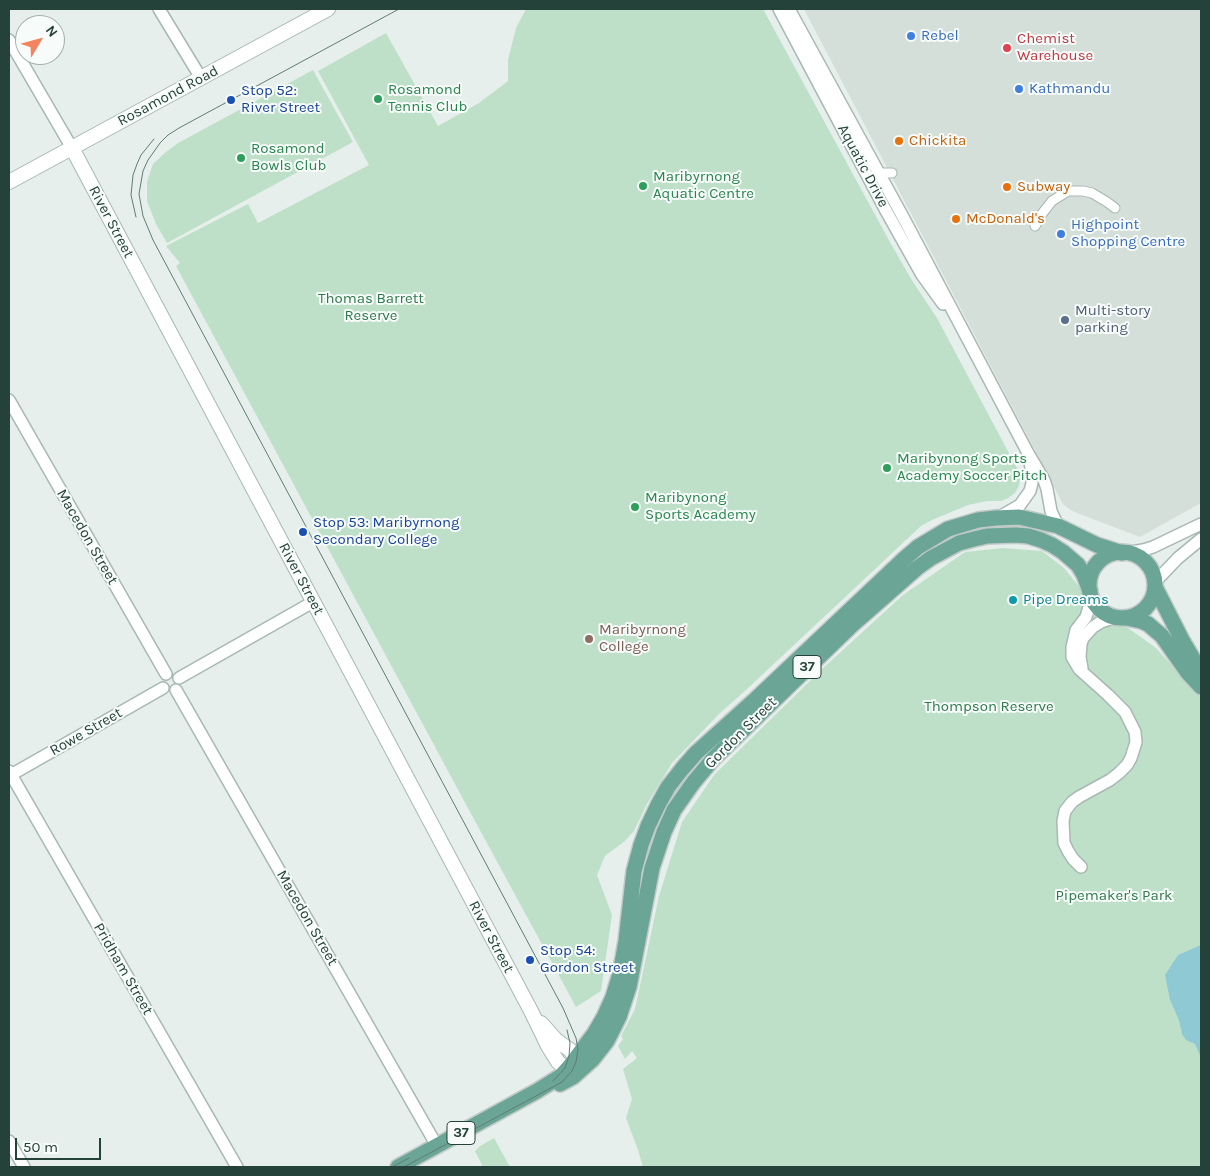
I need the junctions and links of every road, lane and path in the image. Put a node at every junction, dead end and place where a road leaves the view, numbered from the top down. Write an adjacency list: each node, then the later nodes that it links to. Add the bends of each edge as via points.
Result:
1 (159, 9): 6 (street)
2 (328, 9): 6 (street, Rosamond Road)
3 (779, 9): 13 (street, Aquatic Drive, via 922,275)
4 (789, 9): 8 (street, Aquatic Drive)
5 (9, 40): 7 (street)
6 (201, 78): 7 (street, Rosamond Road)
7 (72, 148): 10 (street, Rosamond Road); 23 (street, River Street)
8 (878, 173): 9 (street); 13 (street, Aquatic Drive)
9 (892, 173)
10 (9, 182)
11 (1115, 208): 12 (street, via 1092,193 1068,192 1052,201)
12 (1035, 226)
13 (956, 319): 15 (street, Aquatic Drive)
14 (9, 400): 26 (street, Macedon Street)
15 (1028, 453): 16 (street, Aquatic Drive, via 1032,474 1030,491 1020,505); 18 (street, Aquatic Drive, via 1044,480)
16 (996, 518): 18 (main road, Gordon Street / 37, via 1019,517); 35 (main road, Gordon Street / 37, via 948,529 918,547 696,752 658,805)
17 (1201, 524): 20 (street, via 1153,547)
18 (1058, 526): 20 (main road, Gordon Street / 37, via 1096,545)
19 (1201, 539): 21 (street, via 1178,558)
20 (1124, 553): 21 (main road, 37, via 1135,555 1149,566); 22 (main road, via 1112,554 1097,564 1090,581)
21 (1155, 585): 24 (main road, via 1145,609 1130,617); 25 (main road, 37, via 1178,634)
22 (1091, 594): 24 (main road, 37, via 1099,608); 28 (street, via 1086,616 1076,630 1072,647 1075,664); 33 (main road, Gordon Street / 37, via 1084,575 1072,559 1052,545 1028,536 974,538 931,558 852,625 713,759 674,810)
23 (313, 602): 27 (street); 36 (street, River Street, via 531,1010 570,1050)
24 (1119, 618): 28 (street, via 1101,622 1083,638 1081,664); 29 (main road, 37, via 1148,624 1162,636)
25 (1201, 672)
26 (166, 674): 27 (street, via 173,673); 30 (street, via 162,680)
27 (179, 678): 31 (street)
28 (1090, 679): 34 (street, via 1124,712 1135,732 1136,742 1131,758 1119,773 1079,796 1065,811 1064,843)
29 (1201, 687)
30 (163, 688): 31 (street); 32 (street, Rowe Street)
31 (176, 690): 38 (street, Macedon Street)
32 (9, 774): 40 (street, Pridham Street)
33 (655, 859): 35 (main road); 36 (main road, Gordon Street / 37, via 622,1010 613,1031 593,1059)
34 (1081, 867)
35 (634, 871): 36 (main road, Gordon Street / 37, via 626,941 614,997)
36 (575, 1068): 38 (main road, Gordon Street / 37)
37 (9, 1141): 39 (street)
38 (437, 1146): 41 (main road, Gordon Street / 37)
39 (24, 1167)
40 (237, 1167)
41 (398, 1167)

